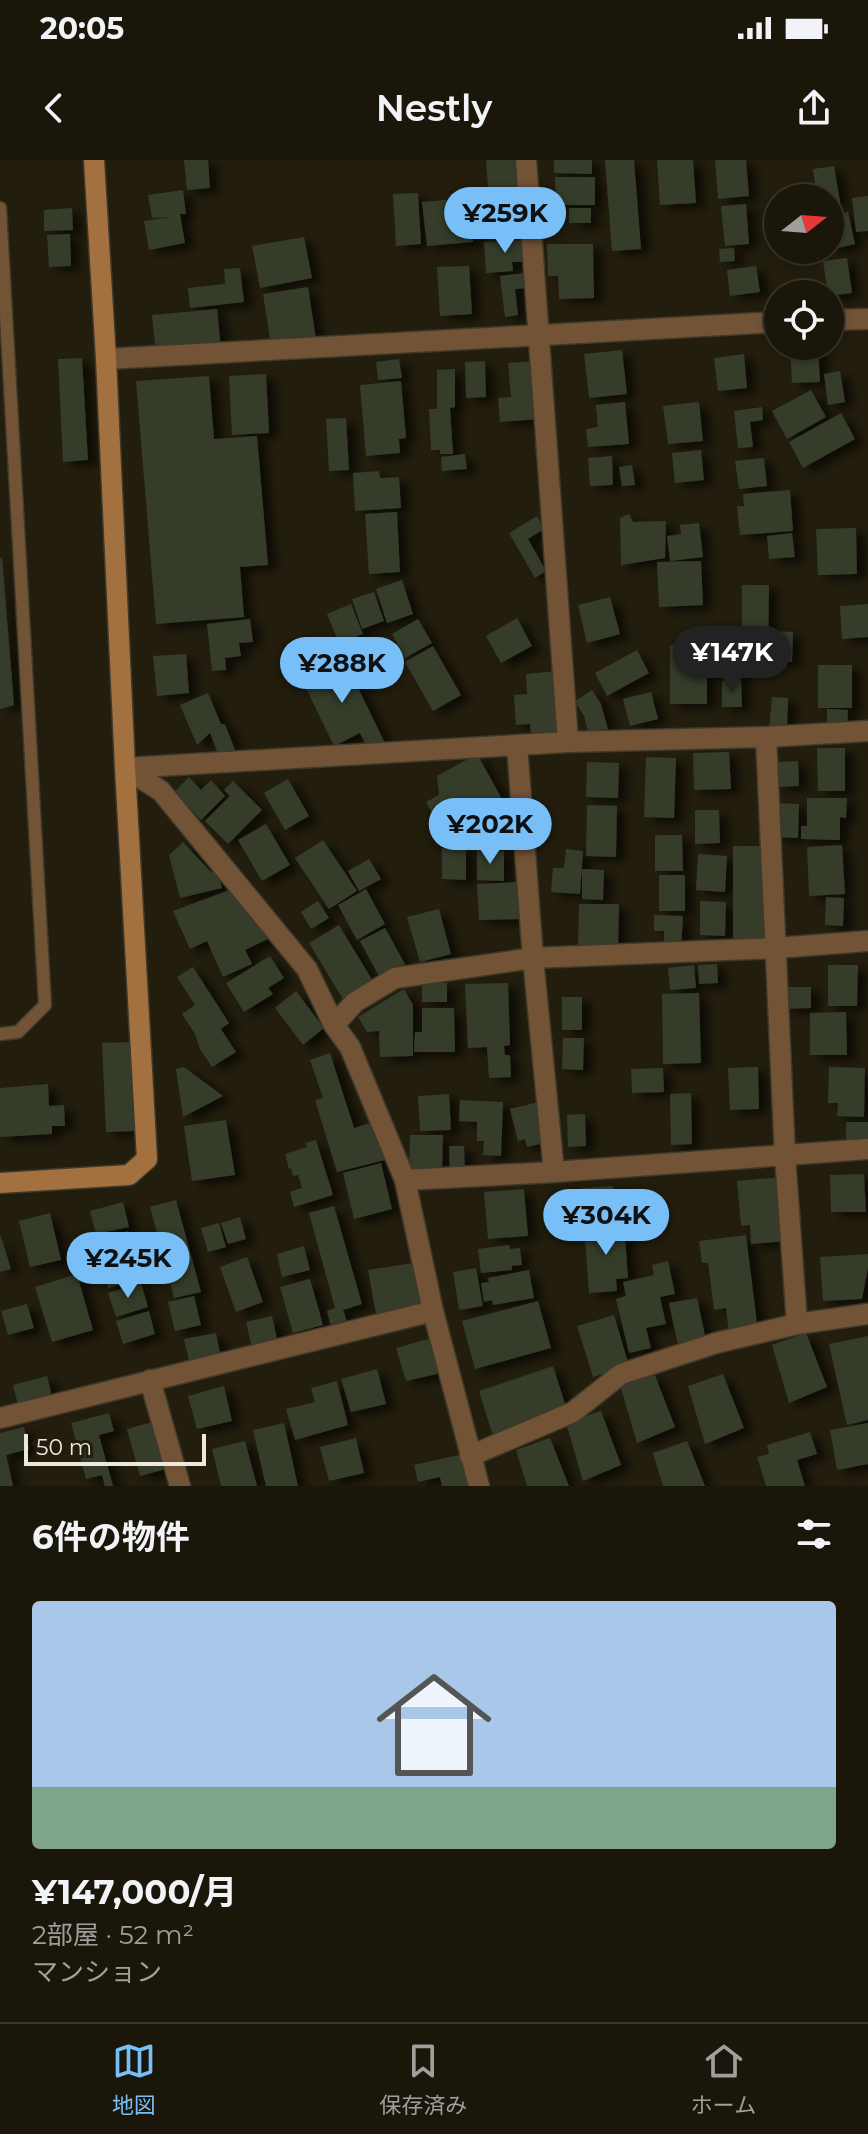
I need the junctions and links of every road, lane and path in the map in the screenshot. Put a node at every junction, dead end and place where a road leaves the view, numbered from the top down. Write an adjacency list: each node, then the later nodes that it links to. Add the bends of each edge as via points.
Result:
1 (94, 160): 8 (street)
2 (526, 160): 7 (street)
3 (0, 208): 18 (lane, via 45,1005 18,1032)
4 (868, 319): 5 (street)
5 (844, 320)
6 (764, 323): 7 (street)
7 (540, 337): 8 (street); 11 (street)
8 (106, 359): 13 (street)
9 (868, 731): 10 (street)
10 (766, 737): 11 (street); 15 (street)
11 (568, 742): 12 (street)
12 (517, 745): 13 (street); 16 (street)
13 (125, 768): 17 (street, via 161,791 307,969); 23 (street, via 147,1159 129,1175)
14 (868, 941): 15 (street)
15 (776, 948): 16 (street); 20 (street)
16 (533, 958): 17 (street, via 395,978 355,1002); 21 (street)
17 (334, 1025): 22 (street, via 350,1047)
18 (0, 1034)
19 (868, 1149): 20 (street)
20 (785, 1156): 21 (street); 26 (street)
21 (554, 1172): 22 (street)
22 (405, 1180): 24 (street)
23 (0, 1183)
24 (433, 1311): 27 (street); 29 (street)
25 (868, 1314): 26 (street)
26 (797, 1324): 29 (street, via 621,1374 573,1412)
27 (150, 1380): 28 (street); 30 (street)
28 (0, 1418)
29 (470, 1456): 31 (street)
30 (180, 1486)
31 (479, 1486)

